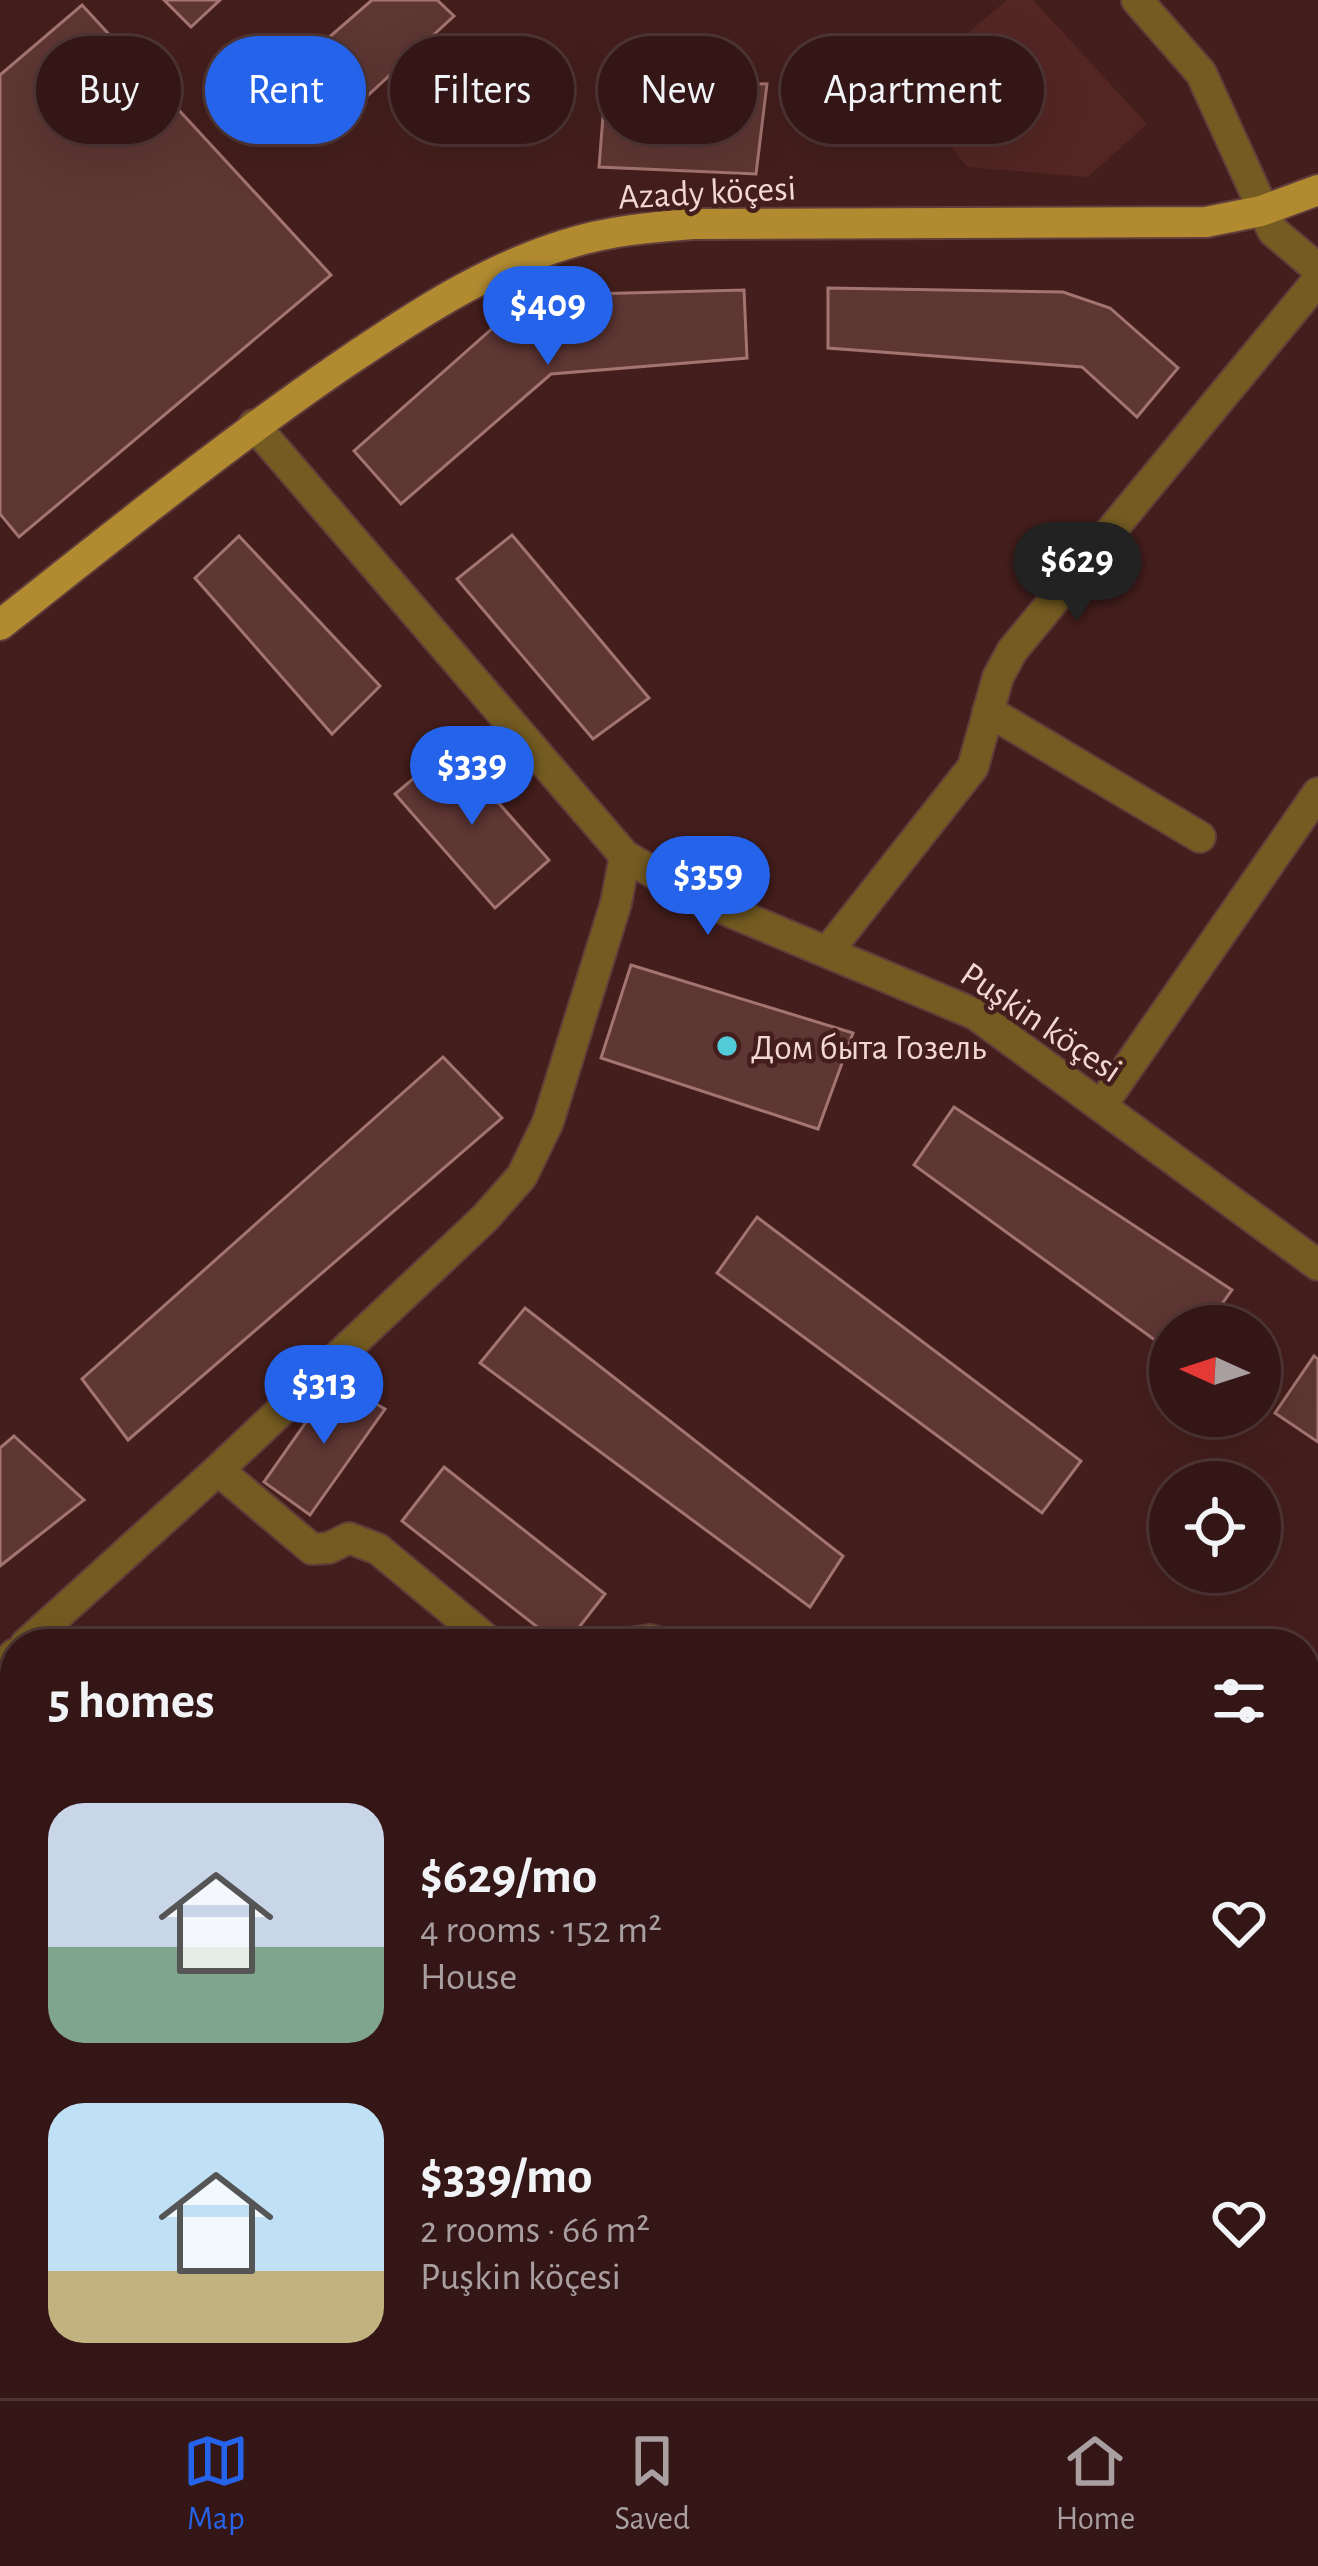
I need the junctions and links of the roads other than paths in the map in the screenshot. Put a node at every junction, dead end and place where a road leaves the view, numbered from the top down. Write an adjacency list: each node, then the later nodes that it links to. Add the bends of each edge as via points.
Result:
1 (1137, 0): 3 (street, via 1201,73)
2 (1318, 190): 3 (main road, Azady köçesi)
3 (1262, 211): 4 (street); 6 (main road, Azady köçesi, via 1151,224 693,224 621,232 568,244 443,298)
4 (1318, 269)
5 (1318, 280): 8 (street, via 1012,651)
6 (254, 425): 7 (main road, Azady köçesi); 11 (street, Puşkin köçesi)
7 (0, 625)
8 (988, 712): 10 (street); 12 (street, via 973,767)
9 (1318, 793): 13 (street)
10 (1200, 837)
11 (626, 856): 12 (street, Puşkin köçesi, via 695,897); 15 (street, via 548,1122 522,1176)
12 (828, 951): 13 (street, Puşkin köçesi, via 975,1015)
13 (1101, 1106): 14 (street, Puşkin köçesi)
14 (1318, 1265)
15 (218, 1470): 16 (street); 17 (street, via 311,1549 349,1538 378,1549)
16 (43, 1629)
17 (474, 1629)

